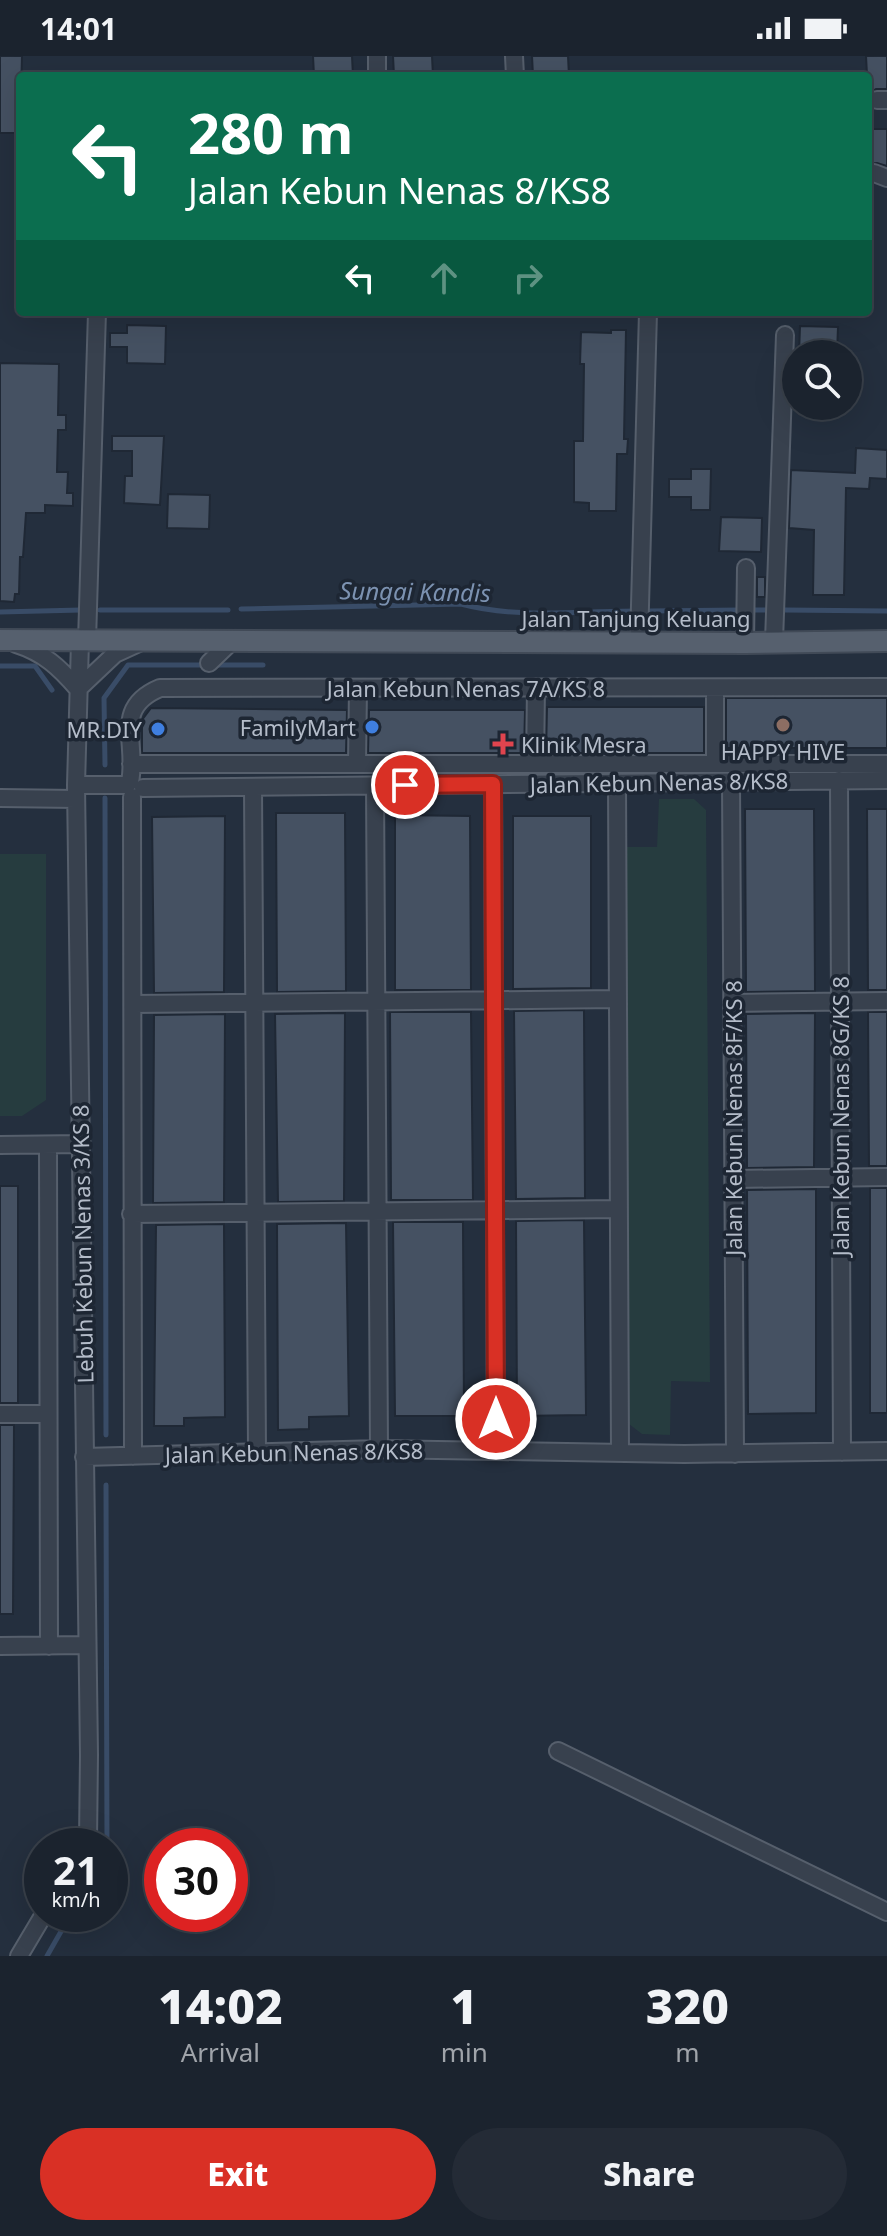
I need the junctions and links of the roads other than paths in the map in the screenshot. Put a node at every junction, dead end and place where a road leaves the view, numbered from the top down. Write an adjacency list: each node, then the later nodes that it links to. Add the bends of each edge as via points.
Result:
1 (97, 316): 7 (street, Lebuh Kebun Nenas 3/KS 8)
2 (648, 316): 11 (street)
3 (785, 335): 9 (street)
4 (746, 568): 12 (street)
5 (234, 639): 8 (main road, Jalan Tanjung Keluang); 11 (main road, Jalan Tanjung Keluang); 13 (street)
6 (2, 640): 7 (main road, Jalan Tanjung Keluang); 18 (street, via 50,659)
7 (83, 641): 8 (main road, Jalan Tanjung Keluang); 18 (street, Lebuh Kebun Nenas 3/KS 8)
8 (144, 641): 18 (street, via 115,654)
9 (774, 641): 10 (main road, Jalan Tanjung Keluang); 12 (main road, Jalan Tanjung Keluang)
10 (887, 641)
11 (639, 642): 12 (main road, Jalan Tanjung Keluang)
12 (745, 643)
13 (209, 663)
14 (536, 687): 16 (street, Jalan Kebun Nenas 7A/KS 8); 17 (street, Jalan Kebun Nenas 7A/KS 8); 22 (street)
15 (887, 687): 17 (street, Jalan Kebun Nenas 7A/KS 8)
16 (358, 688): 20 (street, Jalan Kebun Nenas 7A/KS 8, via 160,688 134,705); 21 (street)
17 (715, 688): 19 (street)
18 (78, 689): 32 (street, Lebuh Kebun Nenas 3/KS 8)
19 (715, 763): 22 (street); 23 (street)
20 (131, 764): 21 (street); 31 (street, Jalan Kebun Nenas 7A/KS 8)
21 (357, 764): 22 (street)
22 (535, 764)
23 (887, 764)
24 (839, 780): 25 (street, Jalan Kebun Nenas 8/KS8); 26 (street, Jalan Kebun Nenas 8/KS8); 38 (street, Jalan Kebun Nenas 8G/KS 8)
25 (887, 780)
26 (731, 782): 27 (street, Jalan Kebun Nenas 8/KS8); 40 (street, Jalan Kebun Nenas 8F/KS 8)
27 (617, 783): 28 (street, Jalan Kebun Nenas 8/KS8); 34 (street)
28 (493, 784): 29 (street, Jalan Kebun Nenas 8/KS8); 35 (street)
29 (375, 785): 30 (street, Jalan Kebun Nenas 8/KS8); 36 (street)
30 (253, 787): 31 (street, Jalan Kebun Nenas 8/KS8); 39 (street)
31 (133, 790): 32 (street, Jalan Kebun Nenas 8/KS8); 41 (street, Jalan Kebun Nenas 7A/KS 8)
32 (76, 792): 33 (street, Jalan Kebun Nenas 8/KS8); 42 (street, Lebuh Kebun Nenas 3/KS 8)
33 (0, 798)
34 (618, 999): 35 (street); 48 (street)
35 (494, 1000): 36 (street); 49 (street)
36 (376, 1001): 39 (street); 50 (street)
37 (887, 1001): 38 (street)
38 (840, 1002): 40 (street); 46 (street, Jalan Kebun Nenas 8G/KS 8)
39 (254, 1003): 41 (street); 51 (street)
40 (732, 1003): 47 (street, Jalan Kebun Nenas 8F/KS 8)
41 (133, 1004): 52 (street, Jalan Kebun Nenas 7A/KS 8)
42 (82, 1144): 44 (street); 63 (street, Lebuh Kebun Nenas 3/KS 8)
43 (0, 1145): 44 (street)
44 (48, 1145): 54 (street)
45 (887, 1177): 46 (street)
46 (841, 1178): 47 (street); 60 (street, Jalan Kebun Nenas 8G/KS 8)
47 (734, 1179): 61 (street, Jalan Kebun Nenas 8F/KS 8)
48 (619, 1209): 49 (street); 59 (street)
49 (495, 1210): 50 (street); 56 (street)
50 (377, 1211): 51 (street); 55 (street)
51 (255, 1213): 52 (street); 57 (street)
52 (131, 1214): 62 (street, Jalan Kebun Nenas 7A/KS 8)
53 (0, 1414): 54 (street)
54 (47, 1414): 66 (street)
55 (379, 1449): 56 (street, Jalan Kebun Nenas 8/KS8); 57 (street, Jalan Kebun Nenas 8/KS8)
56 (496, 1449): 59 (street, Jalan Kebun Nenas 8/KS8)
57 (257, 1451): 62 (street, Jalan Kebun Nenas 8/KS8)
58 (887, 1451): 60 (street, Jalan Kebun Nenas 8/KS8)
59 (620, 1452): 61 (street, Jalan Kebun Nenas 8/KS8)
60 (842, 1452): 61 (street, Jalan Kebun Nenas 8/KS8)
61 (735, 1454)
62 (133, 1456): 63 (street, Jalan Kebun Nenas 8/KS8)
63 (84, 1457): 64 (street, Lebuh Kebun Nenas 3/KS 8)
64 (86, 1645): 66 (street); 68 (street, Lebuh Kebun Nenas 3/KS 8)
65 (0, 1646): 66 (street)
66 (49, 1646)
67 (558, 1751): 69 (street)
68 (88, 1828)
69 (887, 1912)
70 (33, 1932): 71 (street)
71 (19, 1956)

